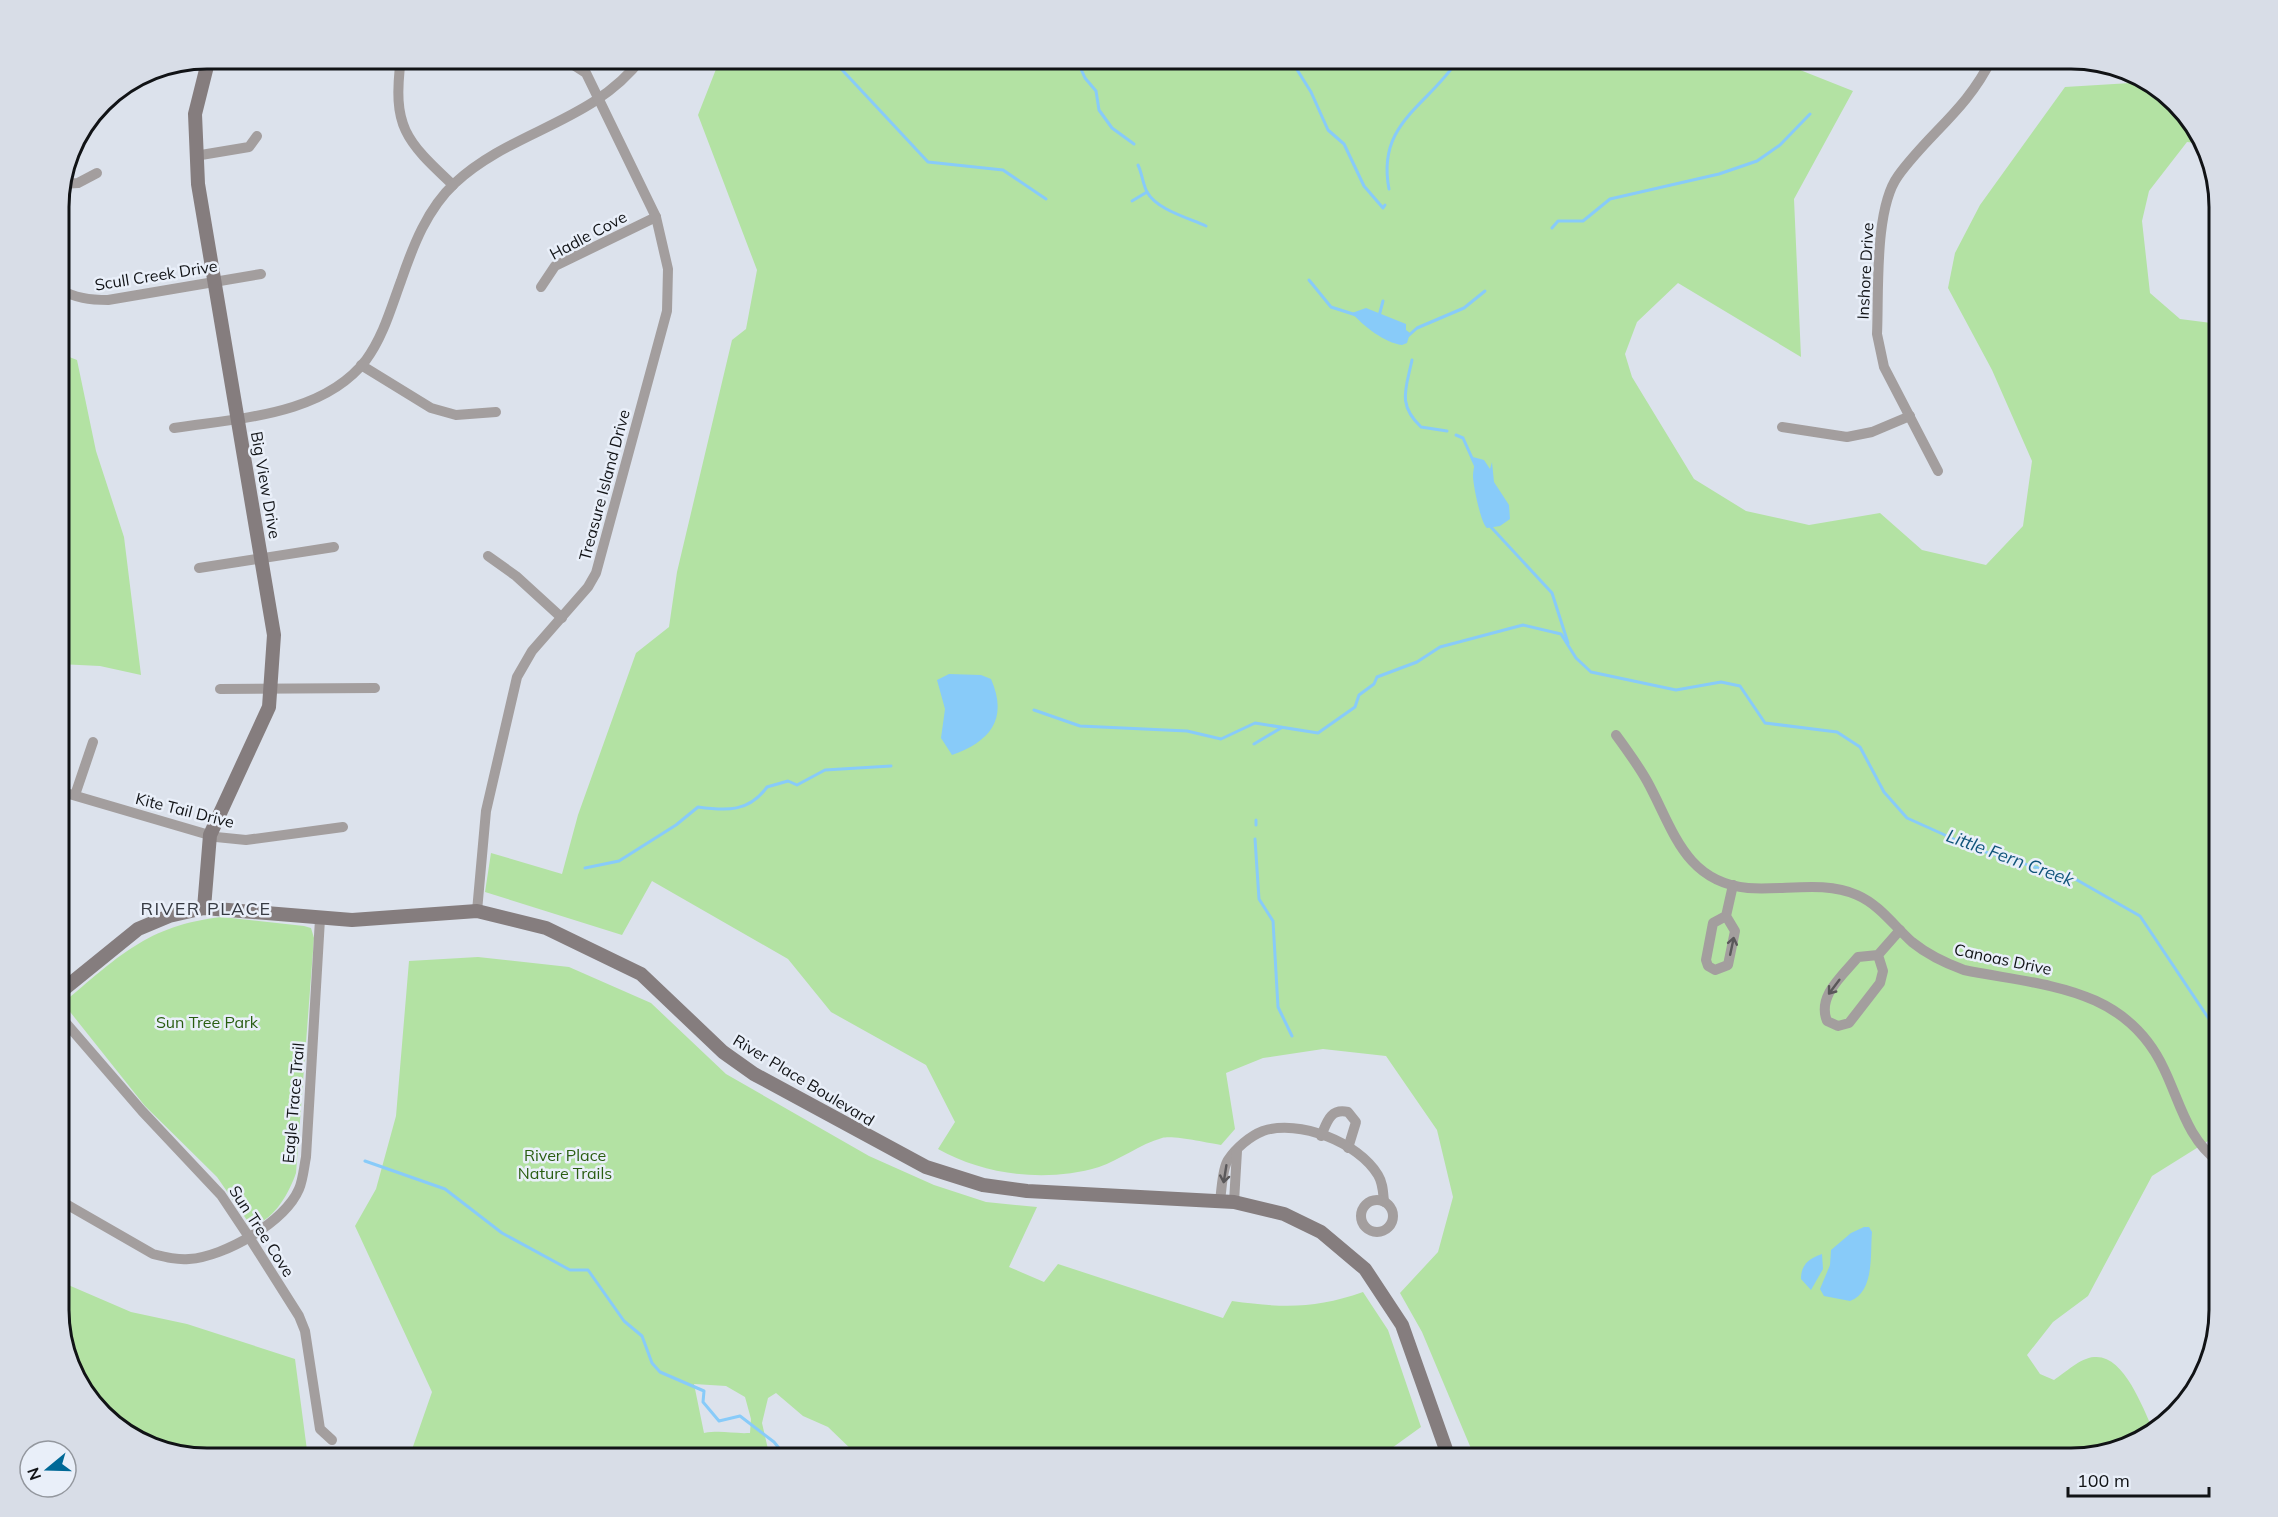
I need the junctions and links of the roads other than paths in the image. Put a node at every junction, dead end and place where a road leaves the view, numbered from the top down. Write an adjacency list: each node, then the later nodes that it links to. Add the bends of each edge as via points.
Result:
1 (206, 69): 8 (street, Big View Drive, via 195,114)
2 (400, 69): 11 (street, via 397,91 406,131 418,152)
3 (579, 69): 6 (street, Treasure Island Drive)
4 (633, 69): 6 (street)
5 (1986, 69): 19 (street, Inshore Drive, via 1976,89 1897,177 1883,213 1877,334 1884,367)
6 (600, 100): 11 (street, via 499,150); 12 (street, Treasure Island Drive)
7 (258, 136): 8 (street, via 249,147)
8 (195, 156): 14 (street, Big View Drive)
9 (97, 173): 10 (street)
10 (71, 183)
11 (453, 184): 17 (street, via 433,209 415,243 385,326)
12 (656, 217): 15 (street, Hadle Cove, via 555,266); 28 (street, Treasure Island Drive, via 668,269 667,311 596,573)
13 (261, 274): 14 (street, Scull Creek Drive)
14 (215, 281): 16 (street, Scull Creek Drive, via 108,300); 20 (street, Big View Drive)
15 (541, 287)
16 (69, 294)
17 (362, 365): 18 (street, via 432,408 456,415); 20 (street, via 339,385 295,406)
18 (496, 412)
19 (1910, 416): 21 (street, via 1872,432 1846,437); 23 (street, Inshore Drive)
20 (237, 418): 22 (street); 26 (street, Big View Drive)
21 (1782, 427)
22 (174, 428)
23 (1938, 471)
24 (334, 547): 26 (street)
25 (488, 556): 28 (street)
26 (262, 559): 27 (street); 31 (street, Big View Drive, via 274,635)
27 (199, 568)
28 (562, 618): 40 (street, Treasure Island Drive, via 532,651 513,689 486,811)
29 (375, 688): 31 (street)
30 (220, 689): 31 (street)
31 (272, 689): 37 (street, Big View Drive, via 269,707)
32 (1616, 735): 38 (street, Canoas Drive, via 1646,779 1679,847 1705,874)
33 (93, 742): 35 (street)
34 (69, 794): 35 (street, Kite Tail Drive)
35 (75, 795): 37 (street, Kite Tail Drive)
36 (343, 827): 37 (street, Kite Tail Drive, via 246,840)
37 (210, 835): 39 (street, Big View Drive)
38 (1733, 885): 41 (street); 43 (street, Canoas Drive, via 1807,887 1854,894 1878,908)
39 (204, 908): 42 (street, River Place Boulevard); 45 (street, River Place Boulevard, via 138,929)
40 (477, 911): 42 (street, River Place Boulevard); 50 (street, River Place Boulevard, via 546,928 641,974 723,1052 746,1068 926,1167 982,1185 1027,1191)
41 (1726, 916): 41 (street, one-way to 41, via 1713,923 1706,960 1715,970 1728,965 1735,931)
42 (320, 919): 53 (street, Eagle Trace Trail, via 306,1157 299,1189 278,1216)
43 (1900, 930): 44 (street); 49 (street, Canoas Drive, via 1947,964 2071,990 2114,1010 2142,1035 2163,1067 2191,1132)
44 (1878, 955): 44 (street, one-way to 44, via 1858,957 1841,977 1824,1000 1827,1021 1839,1026 1849,1023 1868,999 1881,982 1883,971)
45 (69, 985)
46 (69, 1027): 53 (street, Sun Tree Cove, via 221,1195)
47 (1321, 1136): 48 (street); 48 (street, via 1330,1116 1348,1112 1356,1122); 50 (street, via 1292,1128 1257,1134 1227,1161)
48 (1348, 1148): 51 (street, via 1379,1176)
49 (2209, 1151)
50 (1227, 1201): 55 (street, River Place Boulevard, via 1284,1214 1321,1232 1365,1269 1402,1324)
51 (1384, 1202)
52 (69, 1206): 53 (street, Eagle Trace Trail, via 131,1243 170,1259 205,1256)
53 (249, 1237): 54 (street, Sun Tree Cove, via 299,1316 308,1347 320,1430)
54 (332, 1440)
55 (1445, 1448)

